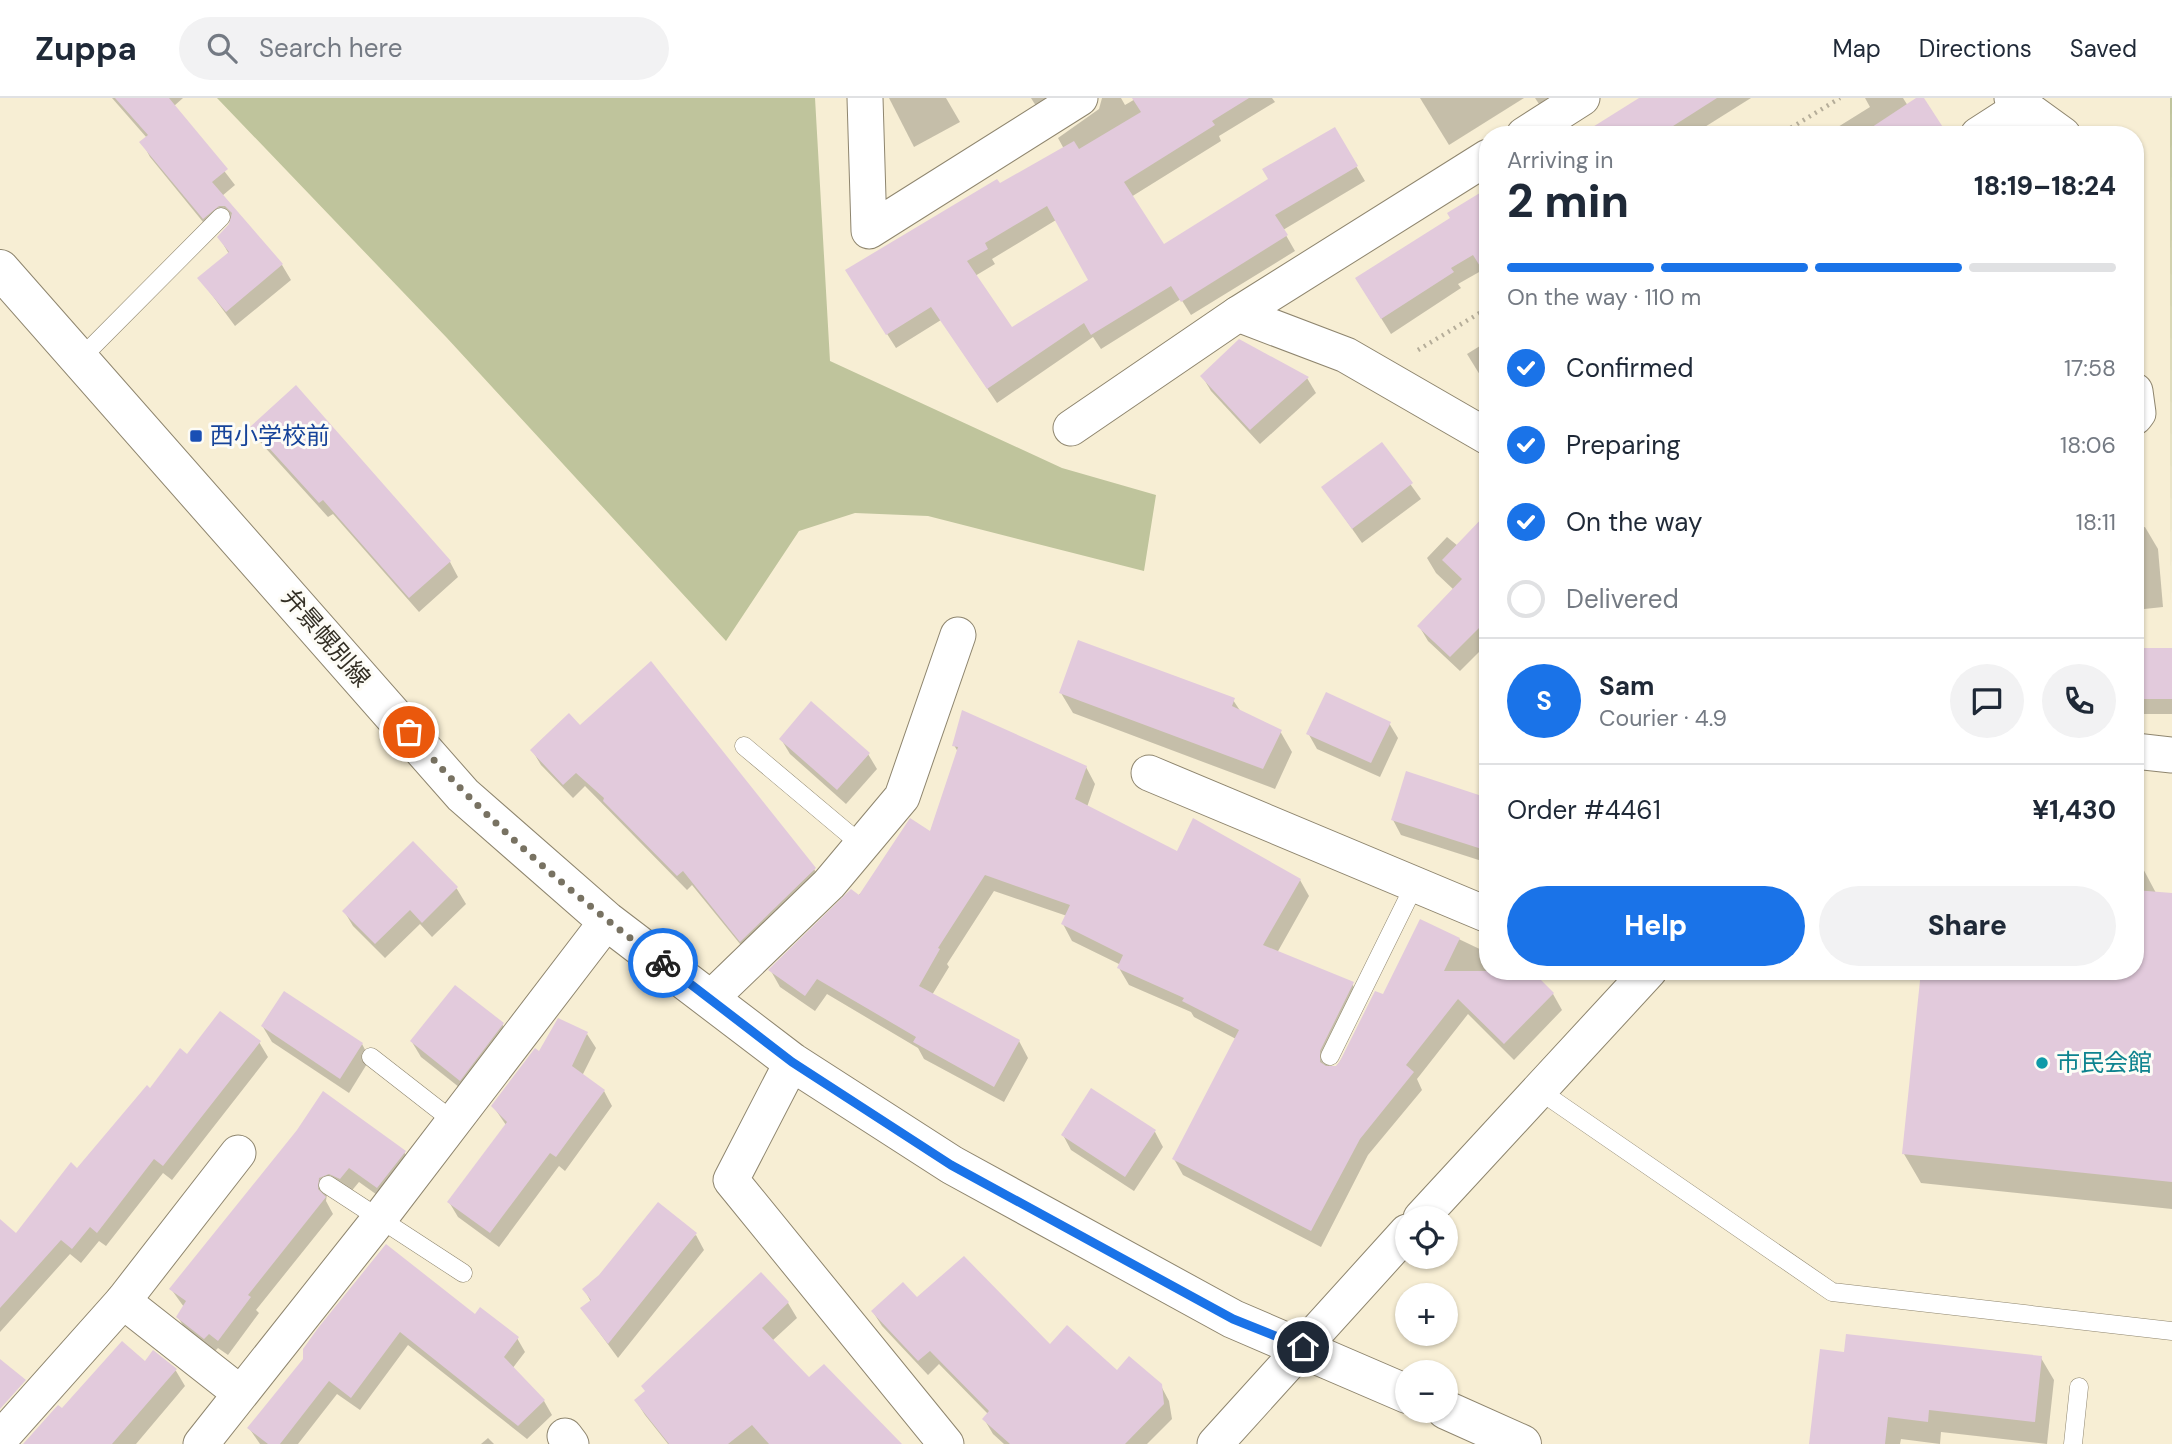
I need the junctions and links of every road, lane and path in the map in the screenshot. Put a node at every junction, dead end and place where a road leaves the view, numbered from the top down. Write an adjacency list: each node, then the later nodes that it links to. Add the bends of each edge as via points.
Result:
1 (865, 98): 2 (street, via 869,231)
2 (1080, 98)
3 (1582, 98): 6 (street)
4 (1840, 98): 7 (path)
5 (2018, 102): 8 (street); 9 (street)
6 (1538, 126)
7 (1794, 126)
8 (1989, 126)
9 (2051, 126)
10 (1479, 164): 14 (street)
11 (221, 217): 15 (lane)
12 (0, 270): 15 (main road, 弁景幌別線)
13 (1479, 313): 16 (path)
14 (1238, 314): 16 (street, via 1346,355); 17 (street)
15 (81, 358): 27 (main road, 弁景幌別線, via 463,795)
16 (1378, 373): 18 (street)
17 (1071, 428)
18 (1479, 432)
19 (958, 635): 24 (street, via 902,797)
20 (744, 746): 24 (lane)
21 (2144, 752): 22 (street)
22 (2172, 755)
23 (1149, 773): 25 (street)
24 (863, 846): 29 (street)
25 (1415, 884): 26 (street); 30 (lane)
26 (1479, 911)
27 (607, 921): 29 (main road, 弁景幌別線); 34 (street)
28 (1633, 980): 33 (street)
29 (711, 998): 32 (main road, 弁景幌別線)
30 (1330, 1056)
31 (371, 1057): 34 (lane)
32 (792, 1062): 43 (main road, 弁景幌別線, via 951,1165 1233,1319); 50 (street, via 731,1180)
33 (1540, 1091): 37 (street); 42 (lane, via 1832,1293)
34 (453, 1121): 38 (street)
35 (238, 1153): 41 (street)
36 (328, 1185): 38 (lane)
37 (1431, 1206)
38 (380, 1218): 40 (lane); 46 (street)
39 (1395, 1245): 43 (street)
40 (463, 1273)
41 (123, 1301): 46 (street); 48 (street)
42 (2172, 1331)
43 (1303, 1347): 45 (main road, 弁景幌別線); 51 (street)
44 (2080, 1387): 53 (lane)
45 (1395, 1389)
46 (240, 1393): 49 (street)
47 (1458, 1415): 52 (main road)
48 (0, 1439)
49 (201, 1444)
50 (946, 1444)
51 (1215, 1444)
52 (1522, 1444)
53 (2073, 1444)

